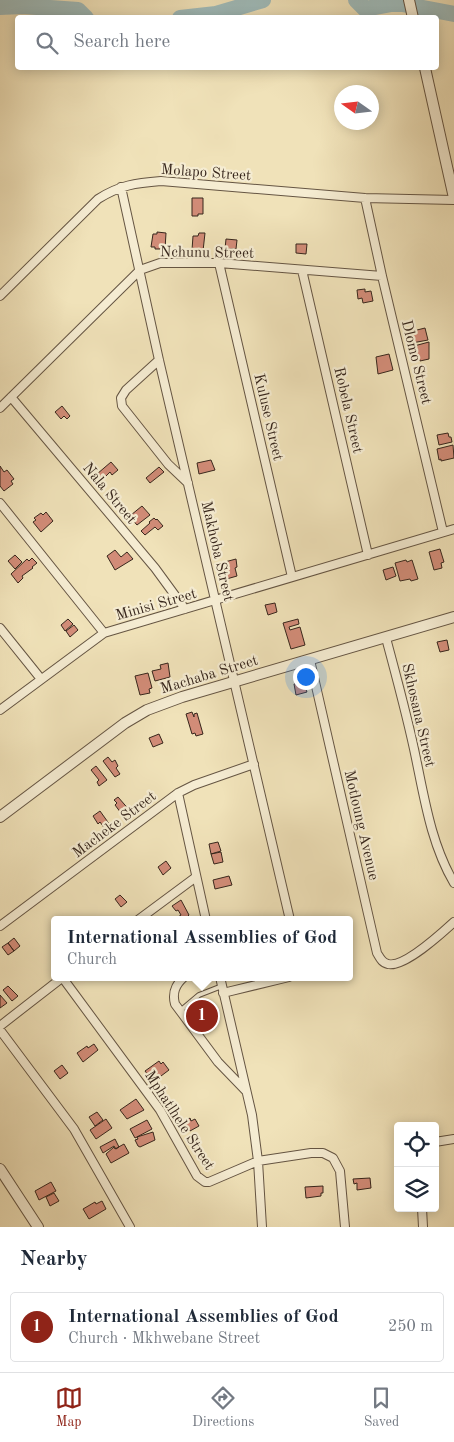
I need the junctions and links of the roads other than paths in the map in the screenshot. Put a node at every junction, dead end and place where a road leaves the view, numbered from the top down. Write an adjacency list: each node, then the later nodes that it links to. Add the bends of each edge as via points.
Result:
1 (409, 0): 2 (street)
2 (412, 15)
3 (424, 70): 6 (street)
4 (121, 187): 5 (street, Molapo Street, via 136,182 161,182); 8 (street, Makhoba Street); 11 (street, Molapo Street, via 98,199)
5 (366, 198): 6 (street, Molapo Street); 10 (street, Dlomo Street)
6 (454, 199)
7 (219, 263): 8 (street, Nchunu Street, via 160,263); 9 (street, Nchunu Street); 20 (street, Kuluse Street)
8 (140, 270): 12 (street, Makhoba Street); 13 (street, Nchunu Street)
9 (302, 270): 10 (street, Nchunu Street); 19 (street, Robela Street)
10 (382, 276): 18 (street, Dlomo Street)
11 (0, 296)
12 (159, 360): 15 (street, Makhoba Street); 15 (street, via 126,390 121,398 122,406 168,464)
13 (12, 397): 14 (street, Nchunu Street); 22 (street, Nala Street)
14 (0, 408)
15 (188, 483): 21 (street, Makhoba Street)
16 (0, 503): 25 (street)
17 (454, 529): 18 (street, Minisi Street)
18 (443, 532): 19 (street, Minisi Street)
19 (368, 555): 20 (street, Minisi Street)
20 (292, 577): 21 (street, Minisi Street)
21 (215, 601): 22 (street, Minisi Street); 29 (street, Makhoba Street)
22 (186, 609): 25 (street, Minisi Street)
23 (454, 617): 26 (street, Machaba Street)
24 (0, 628): 28 (street)
25 (104, 633): 28 (street, Minisi Street)
26 (386, 638): 27 (street, Machaba Street); 35 (street, Skhosana Street, via 431,829)
27 (310, 660): 29 (street, Machaba Street); 39 (street, Motloung Avenue, via 377,953 386,964 394,964 413,955)
28 (41, 679): 30 (street, Minisi Street)
29 (234, 681): 31 (street, Makhoba Street); 33 (street, Machaba Street, via 147,710 125,722)
30 (0, 710)
31 (254, 764): 32 (street, Macheke Street); 38 (street, Makhoba Street)
32 (178, 793): 34 (street); 40 (street, Macheke Street)
33 (0, 817)
34 (196, 877): 36 (street); 37 (street)
35 (454, 883)
36 (143, 916)
37 (205, 916)
38 (289, 916)
39 (454, 922)
40 (0, 926)
41 (58, 981): 48 (street)
42 (66, 981): 53 (street, Mphatlhele Street, via 160,1110 197,1176 209,1182)
43 (180, 981): 47 (street, via 173,993)
44 (221, 981): 46 (street)
45 (269, 981): 46 (street)
46 (223, 990): 47 (lane, via 199,995); 50 (street)
47 (180, 1011): 50 (street, via 218,1062)
48 (0, 1026)
49 (0, 1030): 57 (street, via 74,1129)
50 (246, 1091): 53 (street)
51 (454, 1139): 52 (street)
52 (439, 1141)
53 (258, 1161): 58 (street); 59 (street, Mphatlhele Street, via 311,1153 323,1153 333,1158 340,1171)
54 (0, 1169): 56 (street)
55 (422, 1212): 60 (street)
56 (38, 1227)
57 (130, 1227)
58 (262, 1227)
59 (345, 1227)
60 (423, 1227)

